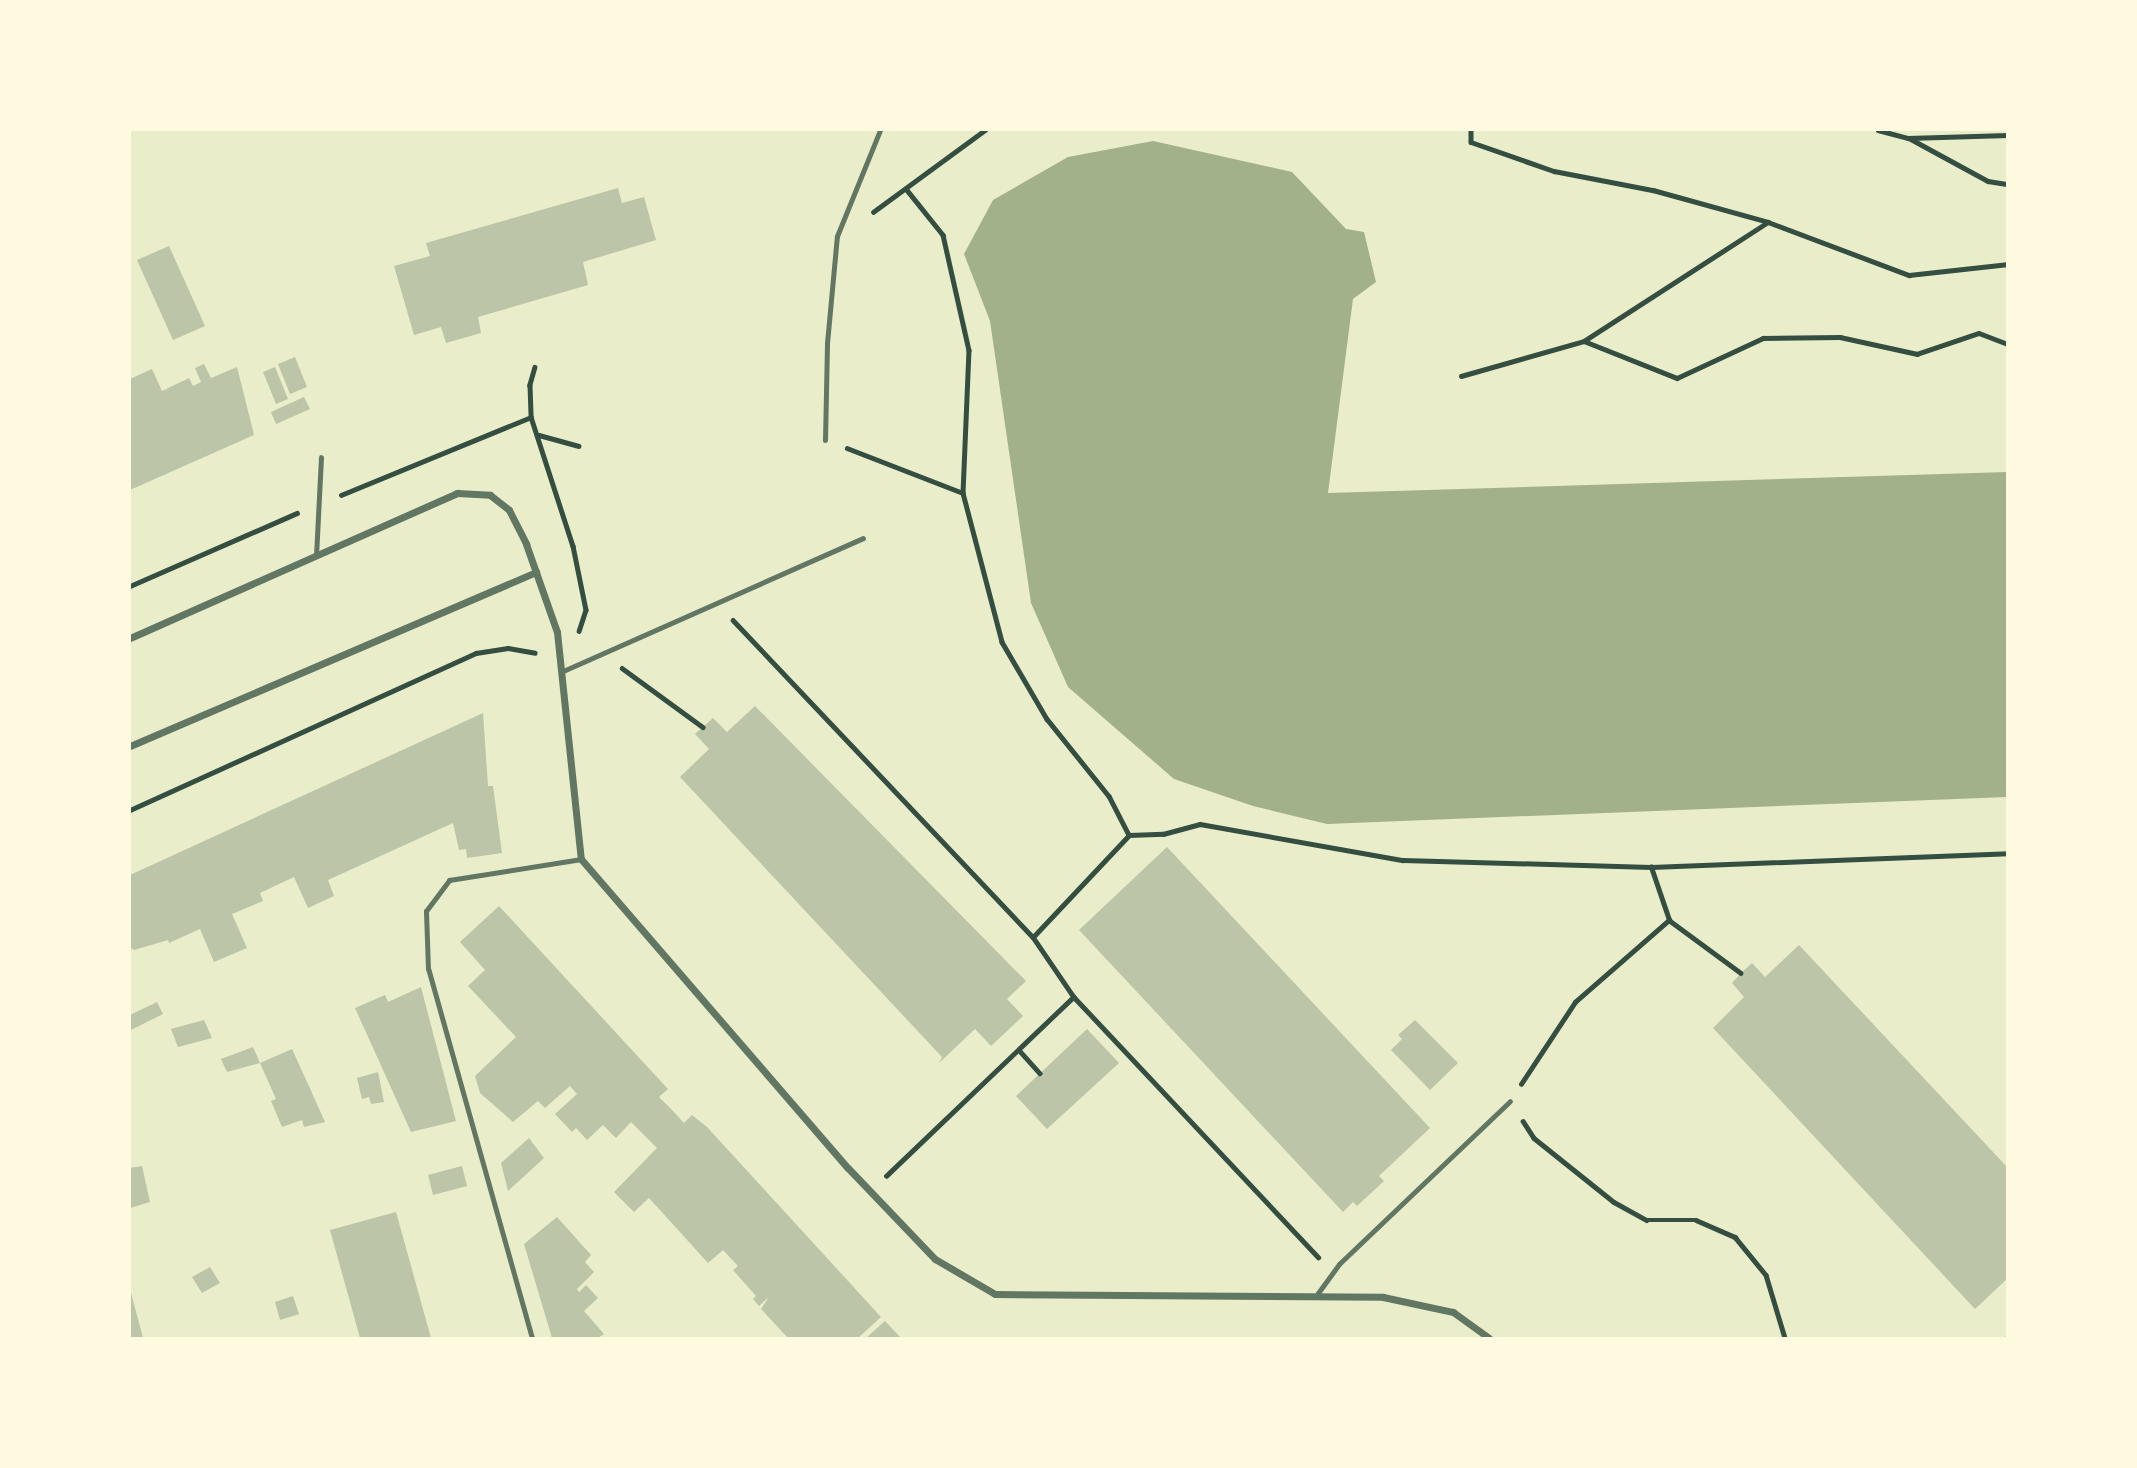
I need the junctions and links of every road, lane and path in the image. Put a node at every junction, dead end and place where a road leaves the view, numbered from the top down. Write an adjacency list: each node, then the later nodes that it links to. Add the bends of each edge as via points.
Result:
1 (880, 130): 15 (lane, via 837,236 827,342)
2 (985, 130): 18 (path, via 907,190 943,235 969,350)
3 (1471, 130): 8 (path, via 1471,142 1554,172 1653,190)
4 (1878, 130): 6 (path)
5 (2007, 135): 6 (path)
6 (1908, 138): 7 (path, via 1987,181)
7 (2007, 184)
8 (1768, 222): 9 (path, via 1909,275); 10 (path)
9 (2007, 264)
10 (1584, 341): 11 (path, via 1677,378 1763,338 1840,337 1916,354 1979,333); 13 (path)
11 (2007, 344)
12 (536, 367): 14 (path, via 530,385 531,417)
13 (1461, 376)
14 (538, 435): 16 (path); 24 (path, via 573,546 586,610 584,626)
15 (825, 440): 18 (path)
16 (579, 446)
17 (321, 457): 20 (lane)
18 (963, 493): 30 (path, via 1002,642 1047,719 1109,796)
19 (863, 538): 22 (lane)
20 (316, 559): 21 (street, via 457,493 489,495 509,510); 23 (street)
21 (536, 572): 24 (street); 28 (street)
22 (718, 604): 25 (lane); 35 (path)
23 (130, 638)
24 (560, 653): 25 (street); 29 (path, via 540,655 508,648 476,653)
25 (564, 671): 32 (street)
26 (641, 681): 27 (path)
27 (703, 727)
28 (130, 746)
29 (130, 810)
30 (1129, 835): 33 (path, via 1163,834 1200,824 1402,860); 35 (path)
31 (2007, 853): 33 (path)
32 (581, 859): 41 (street); 43 (lane, via 449,880 426,911 428,969)
33 (1651, 867): 34 (path)
34 (1669, 920): 36 (path); 40 (path, via 1575,1002)
35 (1033, 937): 37 (path)
36 (1741, 973)
37 (1074, 997): 38 (path); 42 (path, via 1318,1257)
38 (1019, 1050): 39 (path); 41 (path)
39 (1040, 1073)
40 (1510, 1101): 42 (lane, via 1339,1264); 45 (path, via 1534,1138 1614,1202 1646,1220 1696,1220 1735,1237 1766,1275)
41 (871, 1192): 42 (street, via 935,1259 995,1294)
42 (1318, 1293): 44 (street, via 1383,1297 1453,1312)
43 (532, 1339)
44 (1489, 1339)
45 (1786, 1339)

